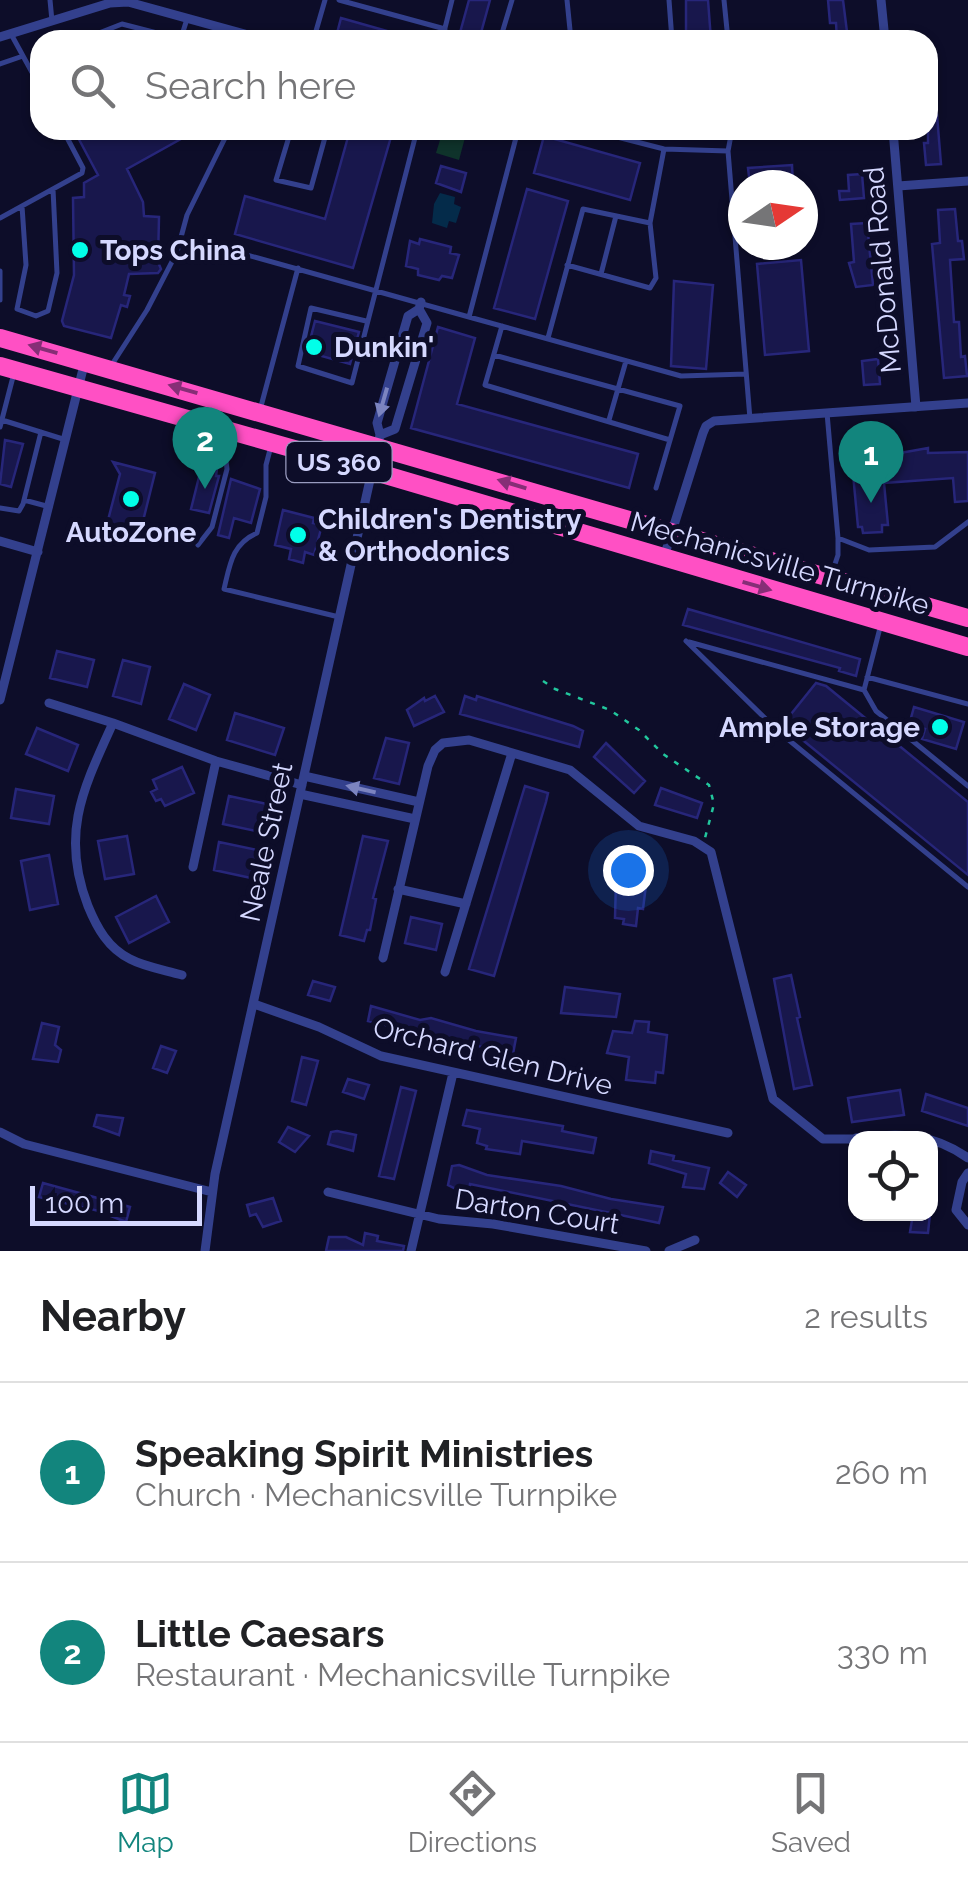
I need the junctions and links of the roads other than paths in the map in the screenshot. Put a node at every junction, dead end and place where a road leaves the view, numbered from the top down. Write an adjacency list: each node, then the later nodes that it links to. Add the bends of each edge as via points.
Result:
1 (50, 0): 11 (lane)
2 (325, 0): 16 (lane)
3 (339, 0): 17 (lane)
4 (452, 0): 17 (lane)
5 (512, 0): 18 (lane)
6 (567, 0): 19 (lane)
7 (669, 0): 20 (lane)
8 (724, 0): 21 (lane)
9 (881, 0): 22 (street)
10 (187, 19): 11 (street, via 128,2); 14 (lane); 15 (street)
11 (52, 21): 23 (street)
12 (107, 30): 13 (lane, via 122,24)
13 (146, 30)
14 (185, 30)
15 (228, 30)
16 (316, 30)
17 (445, 30)
18 (503, 30)
19 (569, 30)
20 (671, 30)
21 (727, 30)
22 (883, 30)
23 (11, 34): 24 (street); 25 (lane)
24 (0, 37)
25 (23, 56): 26 (lane); 27 (lane)
26 (0, 64)
27 (29, 67)
28 (69, 140): 41 (lane, via 84,168)
29 (224, 140): 63 (lane, via 170,266)
30 (288, 140): 31 (lane, via 276,180 310,188)
31 (324, 140)
32 (414, 140): 51 (lane)
33 (515, 140): 54 (lane)
34 (629, 140): 37 (lane)
35 (730, 140): 38 (lane)
36 (894, 140): 40 (street, McDonald Road)
37 (664, 149): 38 (lane); 45 (lane)
38 (728, 151): 64 (lane)
39 (968, 181): 40 (street)
40 (898, 186): 68 (street, McDonald Road)
41 (53, 189): 42 (lane); 42 (lane, via 58,273 48,311 36,316 17,309 26,265)
42 (22, 206): 44 (lane)
43 (616, 216): 45 (lane); 47 (lane, via 583,209); 50 (lane)
44 (0, 218)
45 (650, 223): 50 (lane, via 656,278 650,288)
46 (222, 248): 48 (lane)
47 (567, 265): 50 (lane); 58 (lane)
48 (298, 268): 51 (lane); 69 (lane)
49 (0, 271): 52 (lane)
50 (601, 274)
51 (374, 290): 53 (lane); 55 (lane)
52 (0, 300)
53 (420, 306): 54 (lane); 76 (street, Neale Street, one-way to 76, via 408,316 377,423); 76 (street, via 427,323 395,429)
54 (469, 317): 56 (lane)
55 (366, 321): 55 (lane, via 352,383 298,366 311,308)
56 (502, 326): 58 (lane); 59 (lane)
57 (0, 338): 61 (highway, Mechanicsville Turnpike / US 360, one-way to 57)
58 (548, 339): 60 (lane)
59 (494, 355): 66 (lane); 72 (lane, via 485,385)
60 (626, 361): 64 (lane, via 681,376); 66 (lane)
61 (85, 362): 63 (highway, Mechanicsville Turnpike / US 360); 65 (street)
62 (8, 368): 65 (highway, Mechanicsville Turnpike / US 360); 73 (lane)
63 (109, 368): 69 (highway, Mechanicsville Turnpike / US 360, one-way to 63)
64 (746, 374): 71 (lane)
65 (79, 387): 75 (street); 78 (highway, Mechanicsville Turnpike / US 360)
66 (618, 389): 72 (lane); 77 (lane, via 680,406)
67 (968, 403): 68 (street)
68 (916, 406): 70 (street)
69 (260, 411): 76 (highway, Mechanicsville Turnpike / US 360)
70 (828, 413): 71 (street); 87 (lane)
71 (750, 418): 86 (street, via 711,423 703,433)
72 (608, 422): 77 (lane)
73 (1, 423): 74 (lane)
74 (41, 432): 75 (lane); 82 (lane)
75 (66, 440): 84 (street)
76 (379, 440): 80 (street, Neale Street); 86 (highway, Mechanicsville Turnpike / US 360, one-way to 76)
77 (670, 440): 81 (lane)
78 (272, 443): 80 (highway, Mechanicsville Turnpike / US 360); 93 (lane, via 257,533 234,551 224,589)
79 (208, 444): 89 (lane, via 227,469 212,527)
80 (372, 471): 91 (highway, Mechanicsville Turnpike / US 360); 93 (street, Neale Street)
81 (656, 488)
82 (24, 500): 83 (lane, via 19,510); 84 (lane)
83 (0, 508)
84 (50, 508): 90 (street)
85 (968, 522): 87 (lane, via 935,547 869,550)
86 (672, 532): 91 (street); 92 (highway, Mechanicsville Turnpike / US 360)
87 (838, 538): 92 (lane)
88 (0, 541): 90 (street)
89 (198, 545)
90 (38, 552): 99 (street)
91 (664, 557): 95 (highway, Mechanicsville Turnpike / US 360, one-way to 95)
92 (830, 578): 94 (highway, Mechanicsville Turnpike / US 360)
93 (340, 617): 105 (street, Neale Street)
94 (968, 618)
95 (882, 623): 96 (highway, Mechanicsville Turnpike / US 360); 97 (lane)
96 (968, 647)
97 (867, 676): 98 (lane); 101 (lane)
98 (864, 690): 106 (lane, via 876,711); 110 (lane, via 686,641 779,732)
99 (0, 700)
100 (49, 703): 102 (street)
101 (968, 704)
102 (113, 723): 104 (street); 115 (street, via 74,824 80,882 102,936 116,949)
103 (512, 752): 107 (street, via 469,740 444,743 434,750); 112 (street); 120 (street, via 570,770 639,826 704,845 715,860 772,1099 823,1139)
104 (216, 762): 105 (street); 109 (street)
105 (302, 785): 107 (street, one-way to 105); 108 (street); 116 (street, Neale Street)
106 (968, 786)
107 (419, 802): 108 (street)
108 (414, 819): 111 (street)
109 (192, 867)
110 (968, 887)
111 (398, 889): 112 (street); 113 (street)
112 (466, 904): 114 (street)
113 (383, 958)
114 (445, 972)
115 (182, 974)
116 (254, 1004): 117 (street, Orchard Glen Drive, via 382,1056); 124 (street, Neale Street)
117 (453, 1073): 119 (street, Orchard Glen Drive); 126 (street)
118 (0, 1132): 124 (street, via 24,1144)
119 (728, 1133)
120 (848, 1138)
121 (938, 1142): 122 (street)
122 (968, 1158)
123 (968, 1173): 127 (street, via 956,1210)
124 (212, 1192): 129 (street, Neale Street)
125 (328, 1192): 126 (street, Darton Court)
126 (421, 1214): 130 (street); 131 (street, Darton Court)
127 (968, 1226)
128 (695, 1240): 132 (street)
129 (206, 1251)
130 (410, 1251)
131 (646, 1251)
132 (669, 1251)

